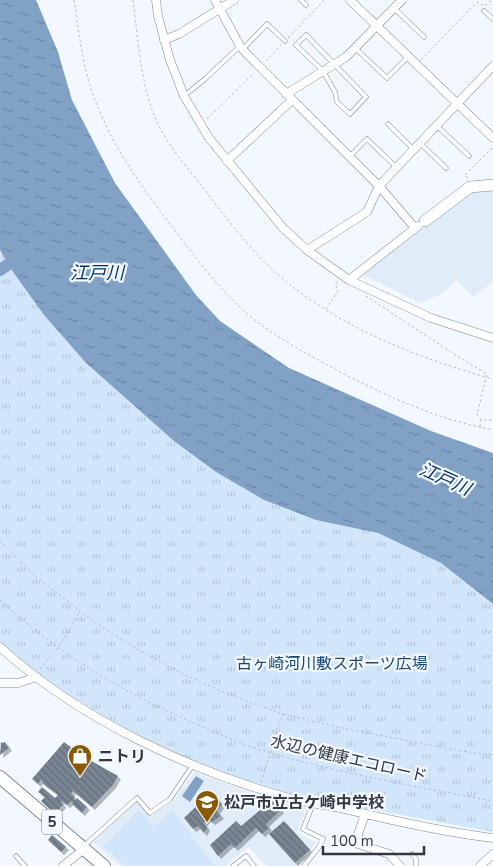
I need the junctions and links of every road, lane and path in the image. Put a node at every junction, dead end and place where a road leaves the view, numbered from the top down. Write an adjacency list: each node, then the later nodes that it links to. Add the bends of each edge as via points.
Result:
1 (74, 0): 61 (path, via 88,78 116,145 141,186 223,290 251,317 310,356 391,398)
2 (133, 0): 55 (path, via 147,94 160,126 188,168 251,248 282,278)
3 (156, 0): 18 (street)
4 (215, 0): 13 (street)
5 (234, 0): 13 (street)
6 (301, 0): 11 (lane)
7 (324, 0): 19 (path)
8 (350, 0): 16 (street)
9 (402, 0): 12 (street)
10 (491, 0): 23 (path, via 485,6 477,2)
11 (306, 5)
12 (394, 8): 16 (street); 17 (lane)
13 (219, 10): 18 (street); 20 (street)
14 (484, 11): 15 (lane)
15 (493, 19)
16 (377, 26): 21 (street); 22 (street)
17 (424, 37)
18 (164, 40): 31 (street)
19 (285, 41): 20 (lane, via 267,24); 26 (path)
20 (241, 48): 26 (street); 31 (lane)
21 (355, 48): 22 (lane, via 387,78); 24 (street)
22 (409, 56): 23 (street)
23 (417, 64): 33 (street)
24 (335, 65): 27 (street); 27 (lane, via 306,36 296,45); 27 (lane, via 366,97 350,114 337,102)
25 (493, 66): 28 (street)
26 (260, 68): 30 (street); 34 (path)
27 (323, 72): 30 (street)
28 (486, 74): 29 (street); 33 (street)
29 (493, 81)
30 (286, 94): 32 (street)
31 (184, 96): 43 (street)
32 (292, 100): 42 (street); 43 (street)
33 (458, 103): 36 (street); 37 (street)
34 (206, 120)
35 (388, 124): 40 (lane)
36 (436, 125): 38 (street); 41 (lane)
37 (493, 138)
38 (419, 142): 40 (street); 45 (lane)
39 (493, 147): 48 (path, via 465,175 471,182)
40 (413, 149): 44 (street)
41 (469, 156)
42 (349, 157): 44 (lane, via 367,139); 47 (street)
43 (227, 162): 51 (street, via 283,228)
44 (396, 167): 47 (street)
45 (446, 168)
46 (493, 185): 48 (street)
47 (379, 186): 50 (street); 51 (street, via 368,212)
48 (470, 187): 49 (street)
49 (426, 221): 50 (street)
50 (415, 228): 52 (street)
51 (307, 250): 52 (street)
52 (349, 280): 56 (street, via 431,318)
53 (335, 284): 55 (path, via 338,291)
54 (360, 292): 57 (path, via 488,374)
55 (326, 310): 57 (path, via 412,351)
56 (493, 338)
57 (488, 378): 58 (path); 59 (path, via 477,415)
58 (493, 379)
59 (481, 420): 60 (path); 61 (path)
60 (493, 420)
61 (480, 428): 62 (path)
62 (493, 430)
63 (0, 542): 65 (path)
64 (0, 600): 67 (path, 水辺の健康エコロード)
65 (79, 612): 67 (path); 70 (path, via 183,674)
66 (0, 647): 68 (street)
67 (58, 648): 68 (path); 71 (path, 水辺の健康エコロード, via 134,695 222,735)
68 (38, 674): 69 (street, via 18,683); 73 (street, via 60,694 104,721)
69 (0, 684)
70 (284, 714): 71 (path); 72 (path, via 337,727)
71 (271, 752): 75 (path); 76 (path, 水辺の健康エコロード, via 314,765)
72 (493, 755)
73 (193, 765): 77 (street, via 242,784); 80 (lane, via 170,799 150,813 137,798)
74 (2, 782): 80 (main road, 5)
75 (260, 785)
76 (493, 801)
77 (313, 804): 78 (street); 89 (lane, via 302,829 323,839)
78 (365, 814): 79 (street); 90 (street, via 355,843 389,854)
79 (493, 838)
80 (83, 848): 85 (street); 86 (main road, 5)
81 (412, 854): 91 (lane)
82 (493, 854): 92 (street)
83 (16, 856): 84 (lane)
84 (24, 866)
85 (62, 866)
86 (104, 866)
87 (233, 866): 88 (lane, via 246,856)
88 (254, 866)
89 (304, 866)
90 (400, 866)
91 (416, 866)
92 (480, 866)

